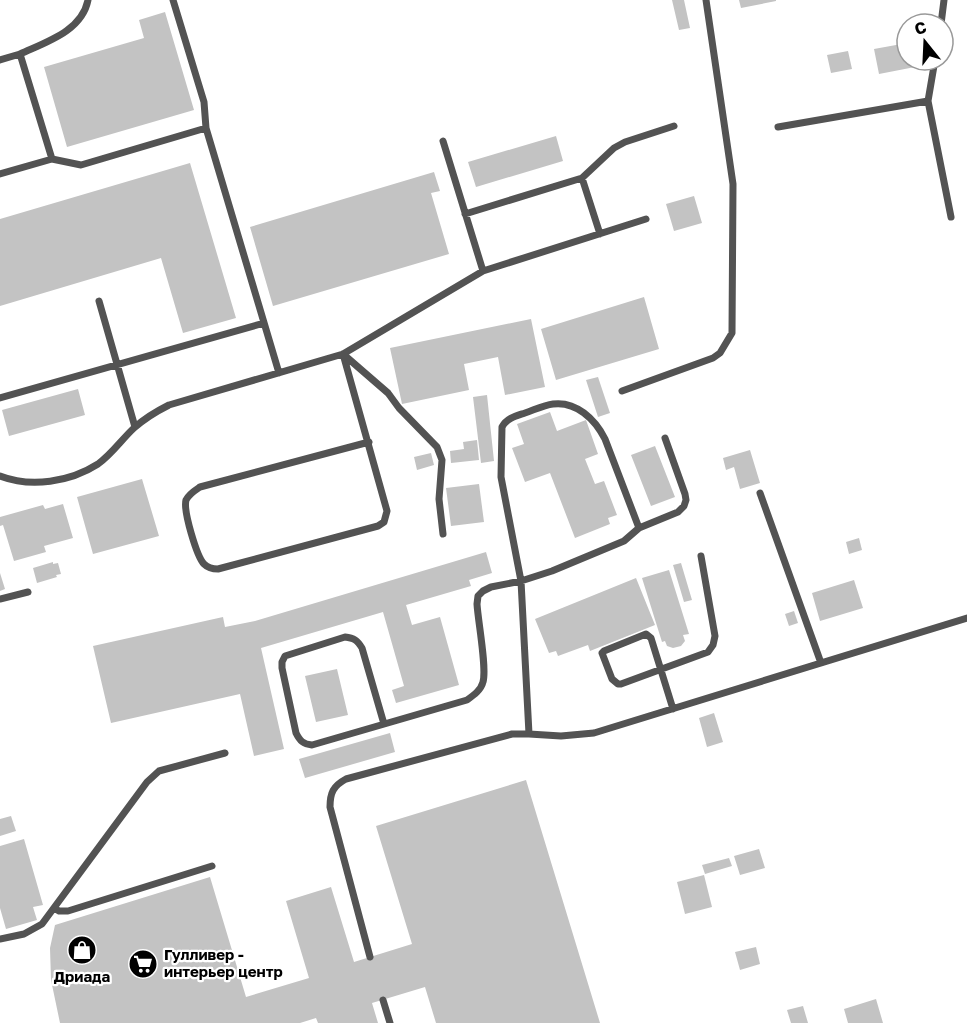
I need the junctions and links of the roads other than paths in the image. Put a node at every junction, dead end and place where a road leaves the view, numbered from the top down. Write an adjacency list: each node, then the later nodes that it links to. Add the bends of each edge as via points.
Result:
1 (88, 0): 4 (lane, via 82,16 66,32)
2 (173, 0): 10 (lane, via 204,102)
3 (706, 0): 25 (lane, via 733,184 732,333 713,358)
4 (20, 54): 5 (lane); 12 (lane)
5 (0, 60)
6 (933, 72): 7 (lane)
7 (928, 101): 9 (lane); 16 (lane)
8 (674, 126): 14 (lane, via 614,148)
9 (778, 126)
10 (206, 128): 12 (lane, via 81,165); 21 (lane)
11 (443, 141): 15 (lane)
12 (52, 159): 13 (lane)
13 (0, 174)
14 (582, 178): 15 (lane); 18 (lane)
15 (465, 214): 19 (lane)
16 (951, 217)
17 (646, 219): 18 (lane)
18 (600, 234): 19 (lane)
19 (483, 271): 22 (lane)
20 (99, 301): 23 (lane)
21 (264, 323): 23 (lane); 24 (lane)
22 (343, 354): 24 (lane); 29 (lane); 33 (lane, via 388,393 437,447 442,460 439,500)
23 (117, 365): 26 (lane); 27 (lane)
24 (279, 373): 27 (lane, via 169,405)
25 (622, 391)
26 (0, 398)
27 (135, 427): 30 (lane, via 98,464 74,475 38,483)
28 (665, 438): 32 (lane, via 686,500 678,512)
29 (369, 442): 29 (lane, via 200,487 191,493 185,508 204,564 218,569 384,522 387,511)
30 (0, 476)
31 (760, 493): 39 (lane)
32 (639, 528): 35 (lane, via 624,541); 35 (lane, via 605,439 589,417 574,406 550,404 511,418 502,427 501,477)
33 (443, 534)
34 (701, 556): 40 (lane, via 715,636 713,645 708,652)
35 (521, 581): 42 (lane, via 490,587 478,597 484,670 477,693 467,700); 43 (lane)
36 (27, 592): 37 (lane)
37 (0, 598)
38 (967, 618): 39 (lane)
39 (820, 663): 41 (lane)
40 (661, 669): 40 (lane, via 618,684 612,679 602,653 645,634 651,638); 41 (lane)
41 (673, 709): 43 (lane, via 586,734)
42 (384, 724): 42 (lane, via 362,648 353,638 345,637 285,656 282,668 293,722 304,744)
43 (529, 734): 48 (lane, via 495,738 346,779 332,790 330,807)
44 (225, 753): 46 (lane, via 159,771)
45 (212, 866): 46 (lane, via 68,911)
46 (54, 908): 47 (lane, via 42,924 24,934)
47 (0, 939)
48 (370, 957)
49 (383, 1000): 50 (lane)
50 (390, 1023)

